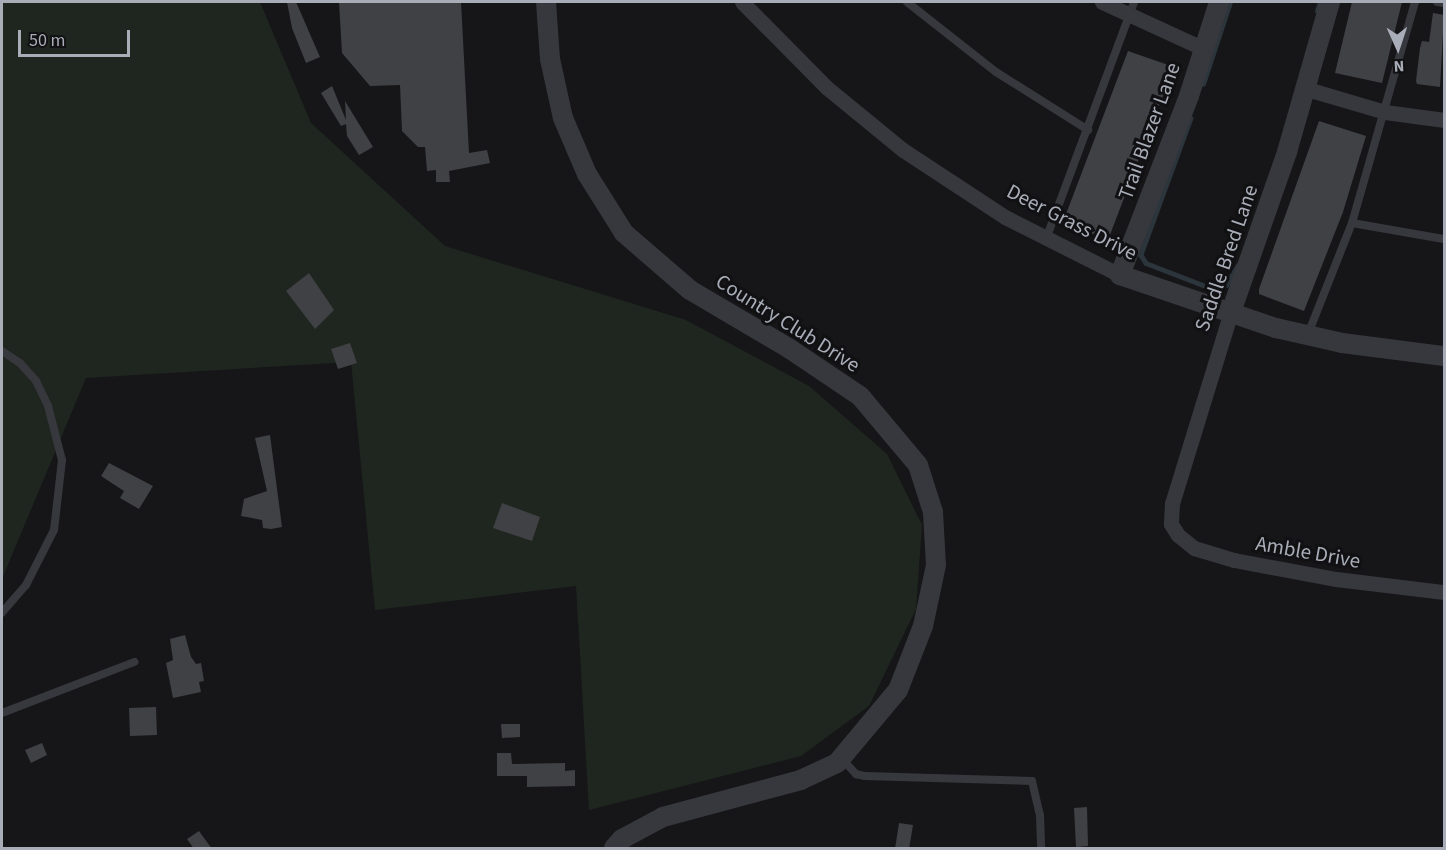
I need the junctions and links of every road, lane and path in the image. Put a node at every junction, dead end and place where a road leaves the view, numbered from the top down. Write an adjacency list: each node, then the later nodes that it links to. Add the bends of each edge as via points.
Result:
1 (546, 2): 30 (street, Country Club Drive, via 550,59 563,118 587,174 624,233 690,290 860,396 918,465 933,512 933,589 897,690)
2 (742, 2): 19 (street, Deer Grass Drive, via 825,87 873,127 968,194)
3 (907, 2): 16 (lane, via 996,72)
4 (1102, 2): 11 (street)
5 (1134, 2): 11 (lane)
6 (1219, 2): 12 (street, Trail Blazer Lane)
7 (1330, 2): 13 (street, Saddle Bred Lane)
8 (1414, 2): 14 (lane)
9 (1437, 2): 10 (lane)
10 (1444, 3)
11 (1129, 17): 12 (street); 16 (lane)
12 (1204, 49): 20 (street, Trail Blazer Lane)
13 (1307, 89): 14 (street); 21 (street, Saddle Bred Lane)
14 (1385, 112): 15 (street); 17 (lane)
15 (1444, 120)
16 (1088, 130): 19 (lane)
17 (1352, 223): 18 (lane); 22 (lane)
18 (1444, 238)
19 (1046, 240): 20 (street, Deer Grass Drive)
20 (1120, 275): 21 (street, Deer Grass Drive)
21 (1230, 315): 22 (street, Deer Grass Drive); 25 (street, Saddle Bred Lane, via 1172,503)
22 (1307, 336): 24 (street, Deer Grass Drive)
23 (2, 351): 27 (lane, via 36,381 48,406 62,460 54,530 26,585)
24 (1444, 356)
25 (1173, 529): 26 (street, Amble Drive, via 1194,548 1234,560 1336,579)
26 (1444, 592)
27 (2, 613)
28 (134, 662): 29 (lane)
29 (2, 713)
30 (841, 758): 31 (street, Country Club Drive, via 801,780 663,817 622,839); 32 (lane, via 856,774 865,776 1032,781 1040,815)
31 (614, 849)
32 (1041, 849)

